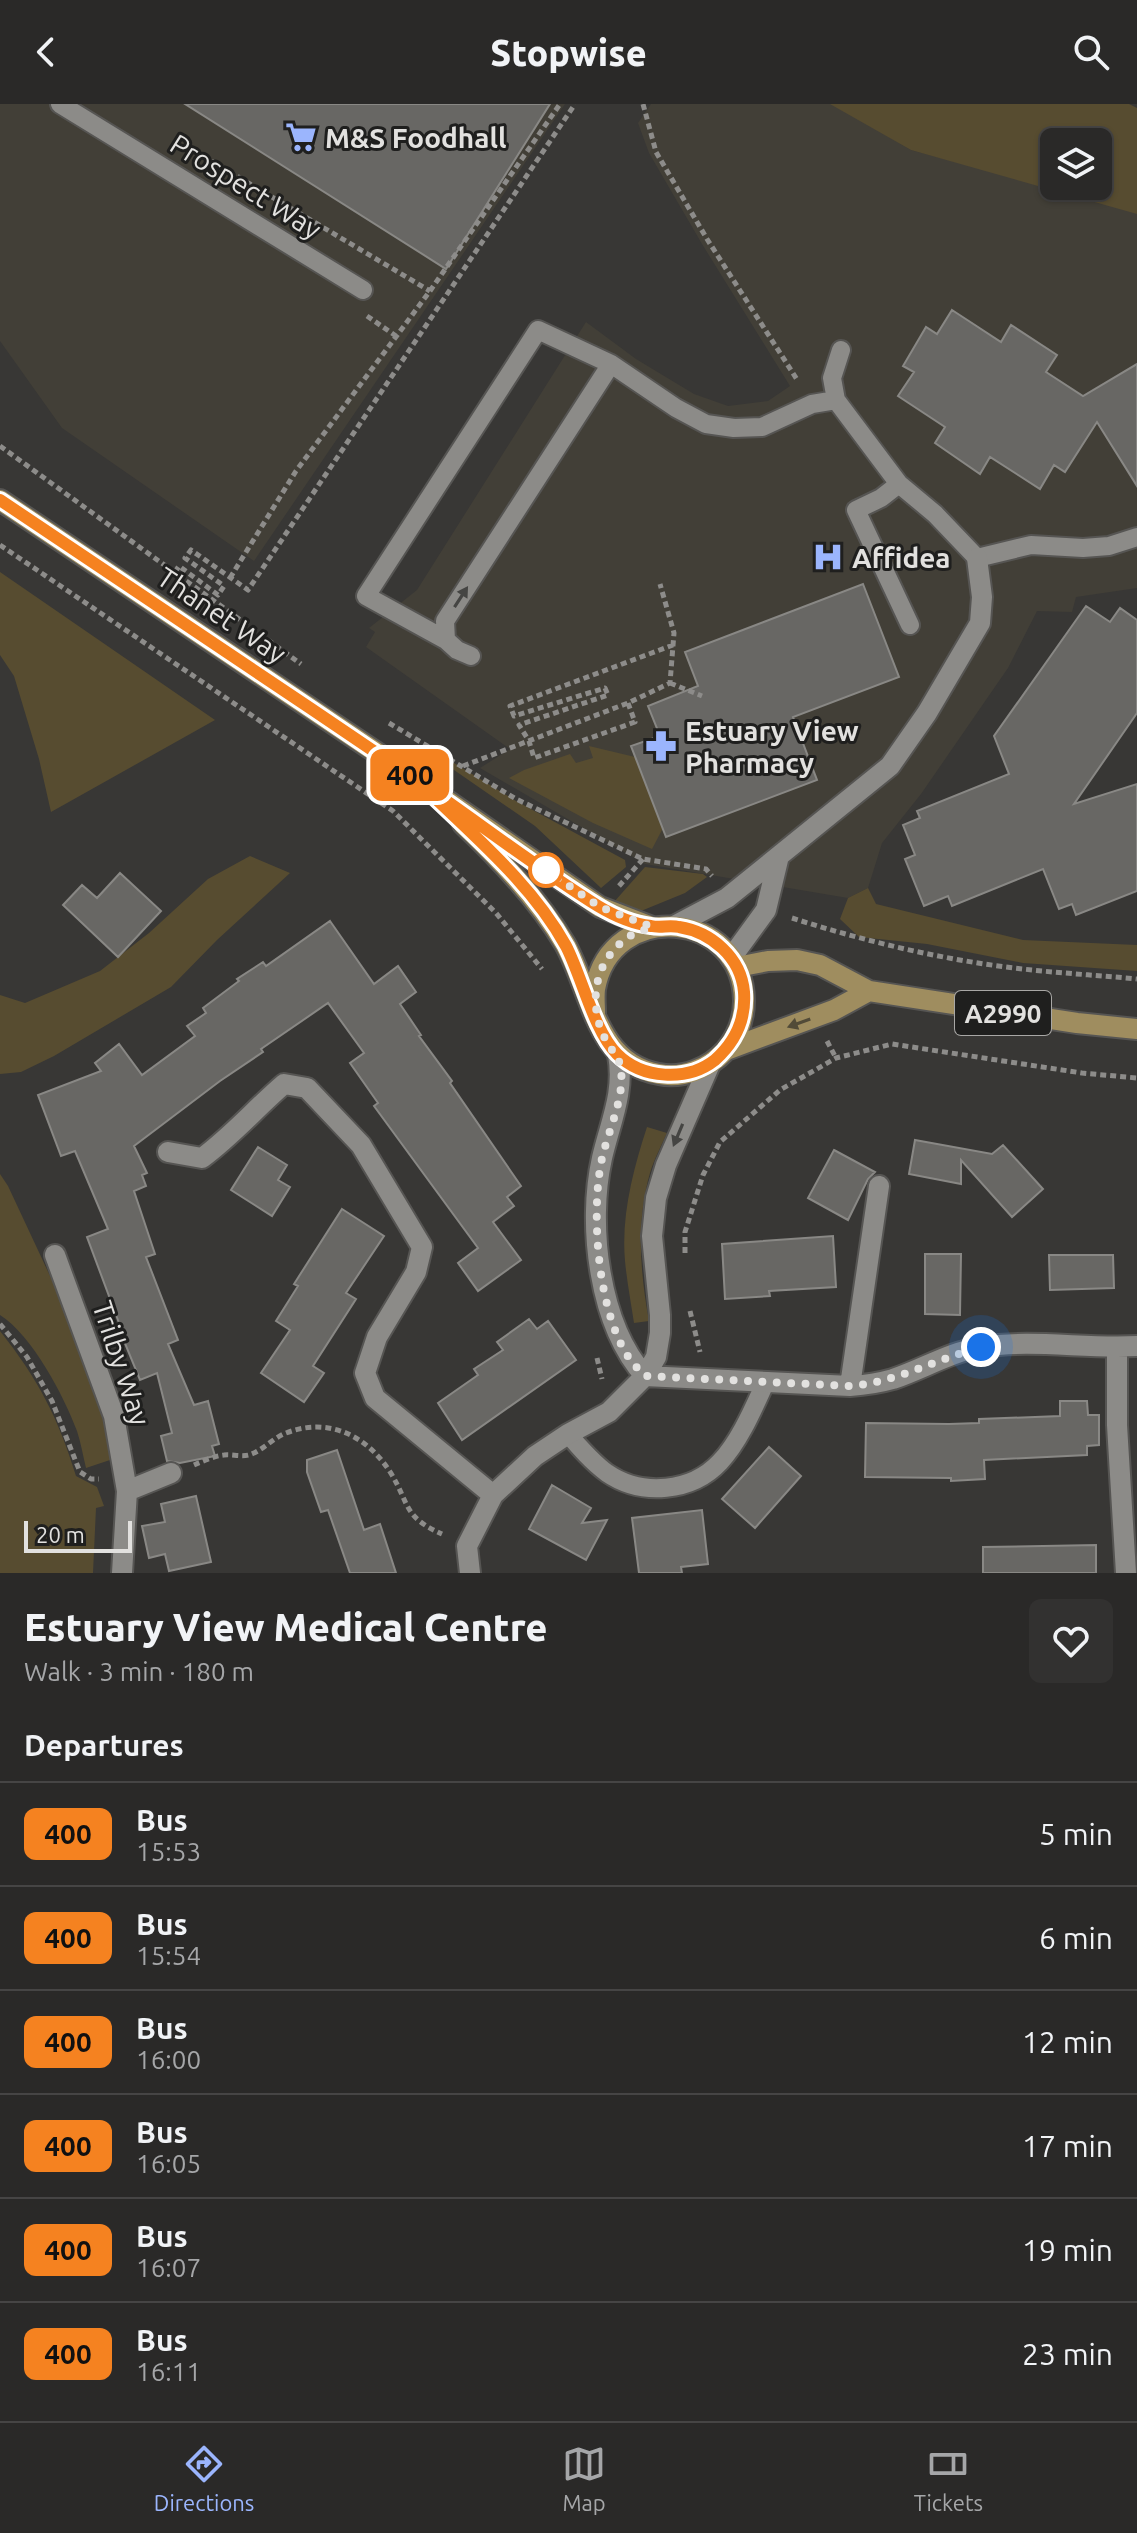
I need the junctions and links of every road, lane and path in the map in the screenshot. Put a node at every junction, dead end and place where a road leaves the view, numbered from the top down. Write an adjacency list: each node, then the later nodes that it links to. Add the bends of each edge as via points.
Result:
1 (60, 104): 7 (lane, Prospect Way)
2 (560, 104): 8 (path)
3 (575, 104): 21 (path, via 248,590)
4 (643, 104): 5 (path)
5 (656, 152)
6 (200, 154): 8 (path)
7 (363, 290)
8 (430, 291): 10 (path)
9 (363, 313): 10 (path)
10 (396, 336): 21 (path, via 296,471)
11 (841, 350): 13 (lane, via 832,378)
12 (611, 364): 13 (lane, via 706,424 762,427 812,404); 24 (lane, one-way to 12, via 445,621); 24 (lane, via 538,330 366,596)
13 (836, 400): 15 (lane)
14 (0, 446): 20 (path)
15 (899, 484): 19 (lane); 23 (lane, via 856,510)
16 (0, 500): 34 (main road, Thanet Way)
17 (1133, 543): 19 (lane, via 1083,548 1031,545)
18 (0, 545): 41 (path, via 393,811 496,913)
19 (977, 558): 35 (street, via 980,623 927,713 890,766)
20 (175, 572): 21 (path, via 179,566 218,595 224,586 185,558 191,550); 27 (path)
21 (230, 578)
22 (660, 584): 25 (path)
23 (910, 625)
24 (446, 640): 26 (lane)
25 (673, 645): 28 (path); 32 (path, via 510,706 514,716 605,688 608,695 519,725)
26 (471, 656)
27 (311, 671)
28 (670, 683): 29 (path); 30 (path)
29 (702, 696)
30 (628, 703): 32 (path); 32 (path, via 635,722 534,758)
31 (386, 721): 33 (path)
32 (529, 741): 33 (path)
33 (462, 767): 36 (path, via 516,799 643,859 706,869)
34 (413, 777): 39 (main road, Thanet Way, via 600,907); 44 (main road, Thanet Way, via 530,894 565,945)
35 (779, 856): 36 (street); 37 (street)
36 (727, 898): 38 (street)
37 (766, 910): 40 (street); 42 (path, via 951,958)
38 (674, 926): 39 (main road, Thanet Way); 40 (main road, Thanet Way, via 716,941)
39 (652, 927): 44 (main road, Thanet Way, via 613,950 601,969)
40 (734, 962): 43 (main road, A2990, via 808,962); 46 (main road, via 744,988 744,1011)
41 (542, 968)
42 (1137, 979)
43 (869, 991): 45 (main road, A2990); 46 (main road, one-way to 46, via 834,1010)
44 (595, 1013): 47 (main road, Thanet Way, via 603,1036)
45 (1137, 1029)
46 (726, 1050): 48 (main road)
47 (618, 1055): 48 (main road, via 639,1069 663,1075); 57 (street, via 619,1096 598,1178 598,1247 619,1337)
48 (710, 1064): 57 (street, one-way to 57, via 656,1198 652,1245 660,1333 656,1357)
49 (1137, 1078): 53 (path, via 892,1044 836,1058 780,1090 720,1142 685,1232)
50 (168, 1152): 64 (street, via 202,1158 284,1084 307,1088 361,1145 422,1247 416,1272 377,1337 365,1373 375,1398)
51 (879, 1186): 60 (street)
52 (55, 1255): 63 (street, Trilby Way, via 114,1416)
53 (685, 1259)
54 (690, 1308): 58 (path)
55 (0, 1324): 63 (path, via 52,1401 80,1472)
56 (1127, 1346): 60 (street, via 981,1347 896,1378); 68 (street, via 1117,1425)
57 (645, 1376): 58 (street); 61 (street, via 609,1412)
58 (708, 1381): 59 (street)
59 (766, 1381): 60 (street); 61 (lane, via 722,1461 698,1481 666,1489 634,1484 610,1475)
60 (850, 1386)
61 (568, 1434): 64 (street)
62 (171, 1473): 63 (street); 65 (path, via 220,1455 249,1454 286,1433 316,1427 348,1432 373,1449 424,1526)
63 (125, 1484): 66 (street, Trilby Way)
64 (493, 1495): 65 (street)
65 (467, 1546): 67 (street)
66 (122, 1573)
67 (470, 1573)
68 (1126, 1573)

